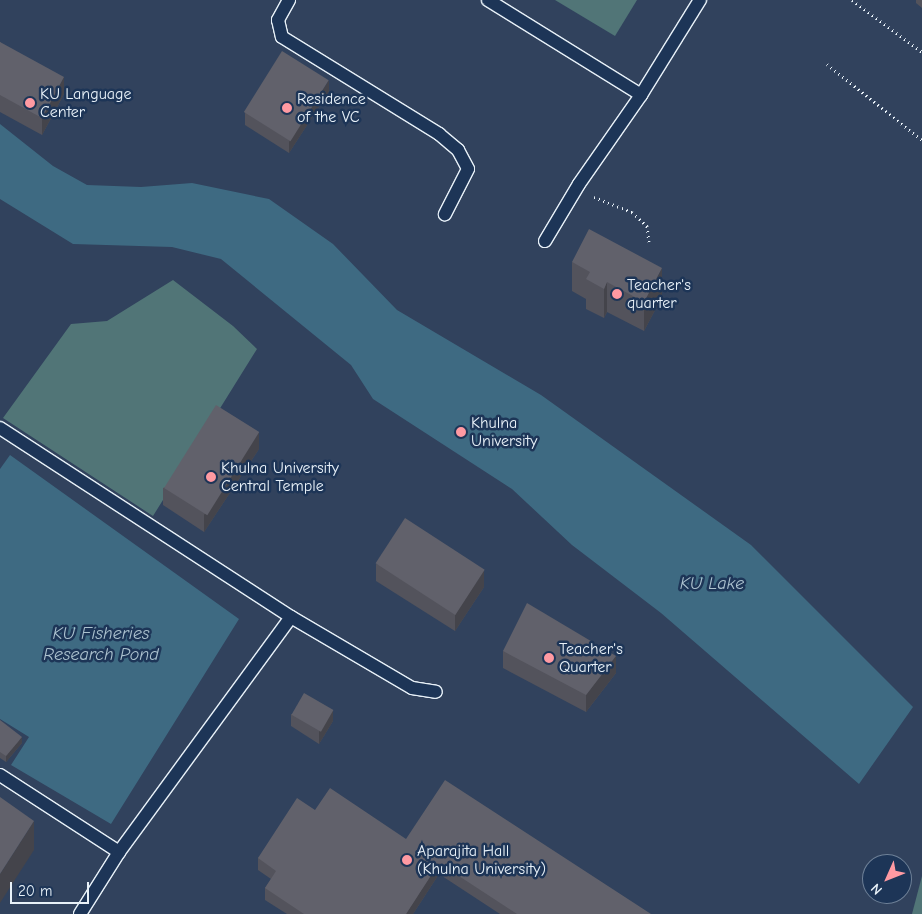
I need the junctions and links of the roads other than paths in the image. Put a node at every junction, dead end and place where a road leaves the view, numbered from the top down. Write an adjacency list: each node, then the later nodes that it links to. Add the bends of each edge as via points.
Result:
1 (289, 0): 5 (lane, via 278,20 282,37 439,134 458,150 468,169)
2 (488, 0): 4 (lane)
3 (700, 0): 4 (lane)
4 (641, 95): 6 (lane, via 579,184)
5 (445, 214)
6 (545, 241)
7 (0, 428): 8 (lane)
8 (291, 617): 9 (lane, via 412,688); 11 (lane)
9 (436, 692)
10 (0, 775): 11 (lane)
11 (119, 852): 12 (lane)
12 (80, 914)

